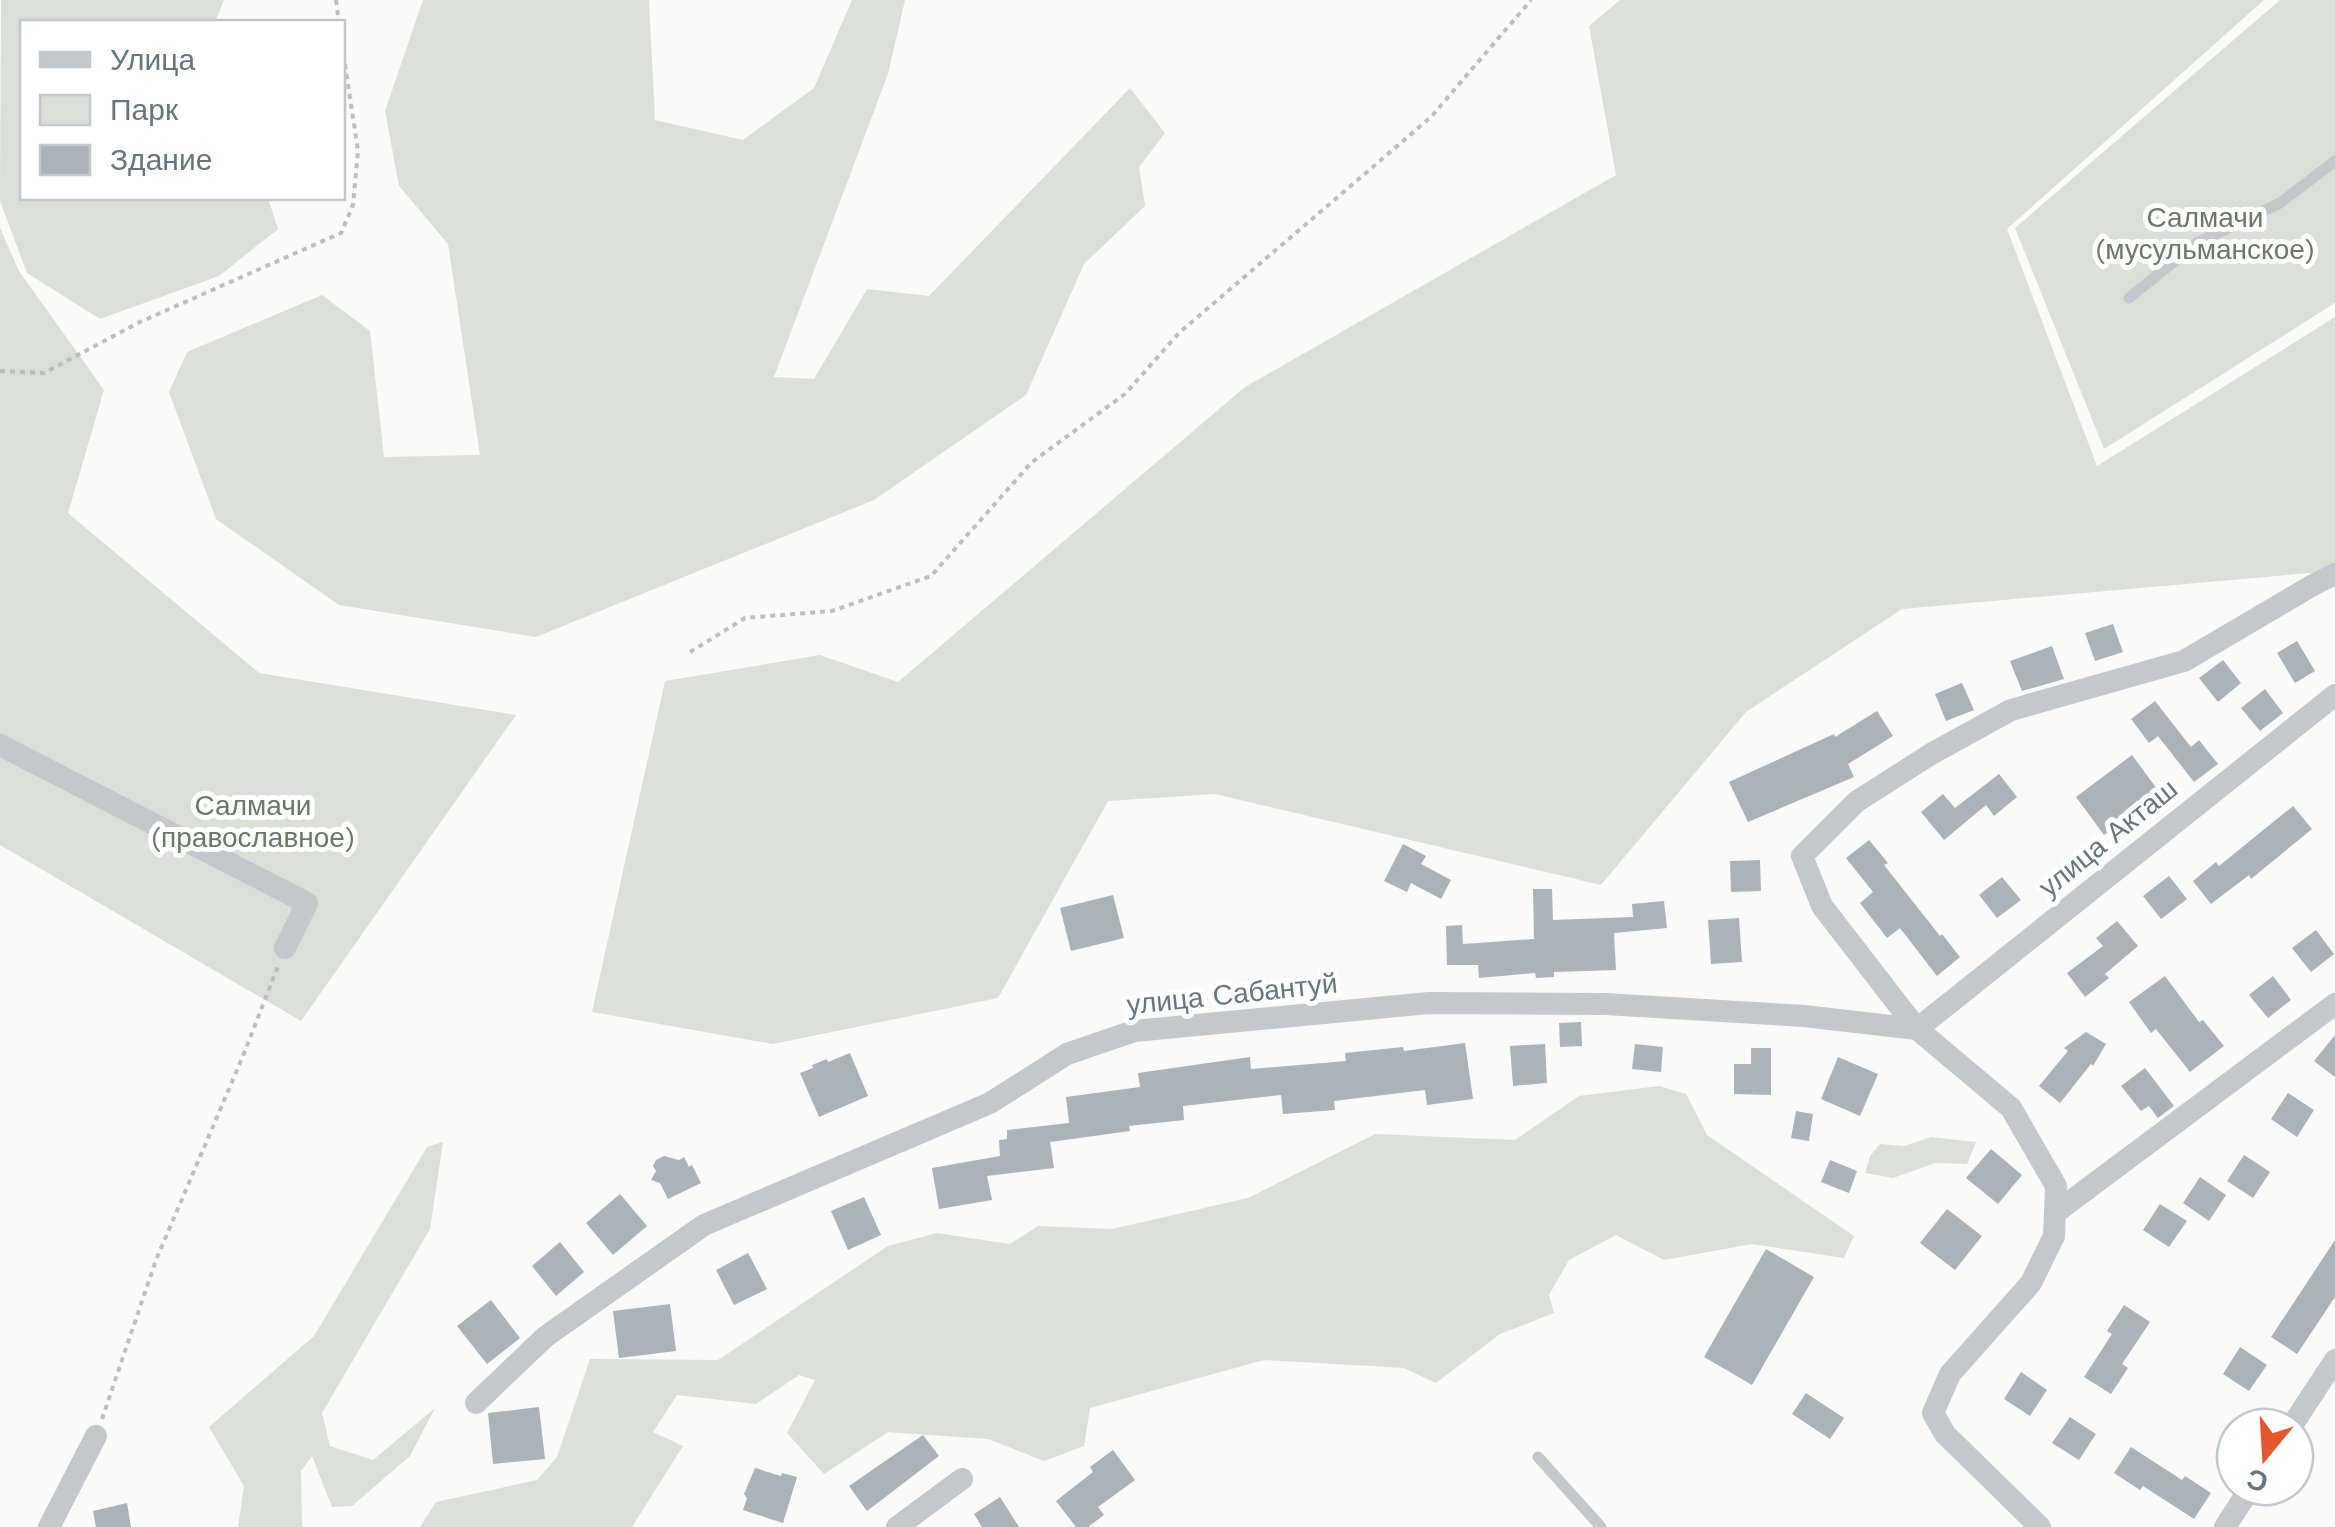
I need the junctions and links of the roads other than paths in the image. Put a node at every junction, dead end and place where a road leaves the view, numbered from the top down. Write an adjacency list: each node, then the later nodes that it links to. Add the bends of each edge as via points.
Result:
1 (2335, 161): 2 (lane, via 2280,203 2197,243)
2 (2129, 298)
3 (2335, 574): 8 (street, via 2184,661 2012,710 1856,802 1802,856 1822,906)
4 (2335, 695): 8 (street, улица Акташ)
5 (0, 745): 6 (street, via 306,903)
6 (285, 948)
7 (2335, 1004): 9 (street)
8 (1918, 1028): 9 (street, via 2011,1108 2056,1186); 11 (street, улица Сабантуй, via 1604,1004 1429,1004 1134,1031 1068,1054 990,1104 704,1225 545,1337)
9 (2055, 1213): 19 (street, via 2054,1236 2031,1283 1950,1374 1934,1413 1946,1434)
10 (2335, 1360): 12 (street)
11 (476, 1403)
12 (2304, 1407)
13 (96, 1436): 16 (street)
14 (1538, 1457): 18 (lane)
15 (962, 1479): 17 (street)
16 (49, 1527)
17 (896, 1527)
18 (1601, 1527)
19 (2040, 1527)

